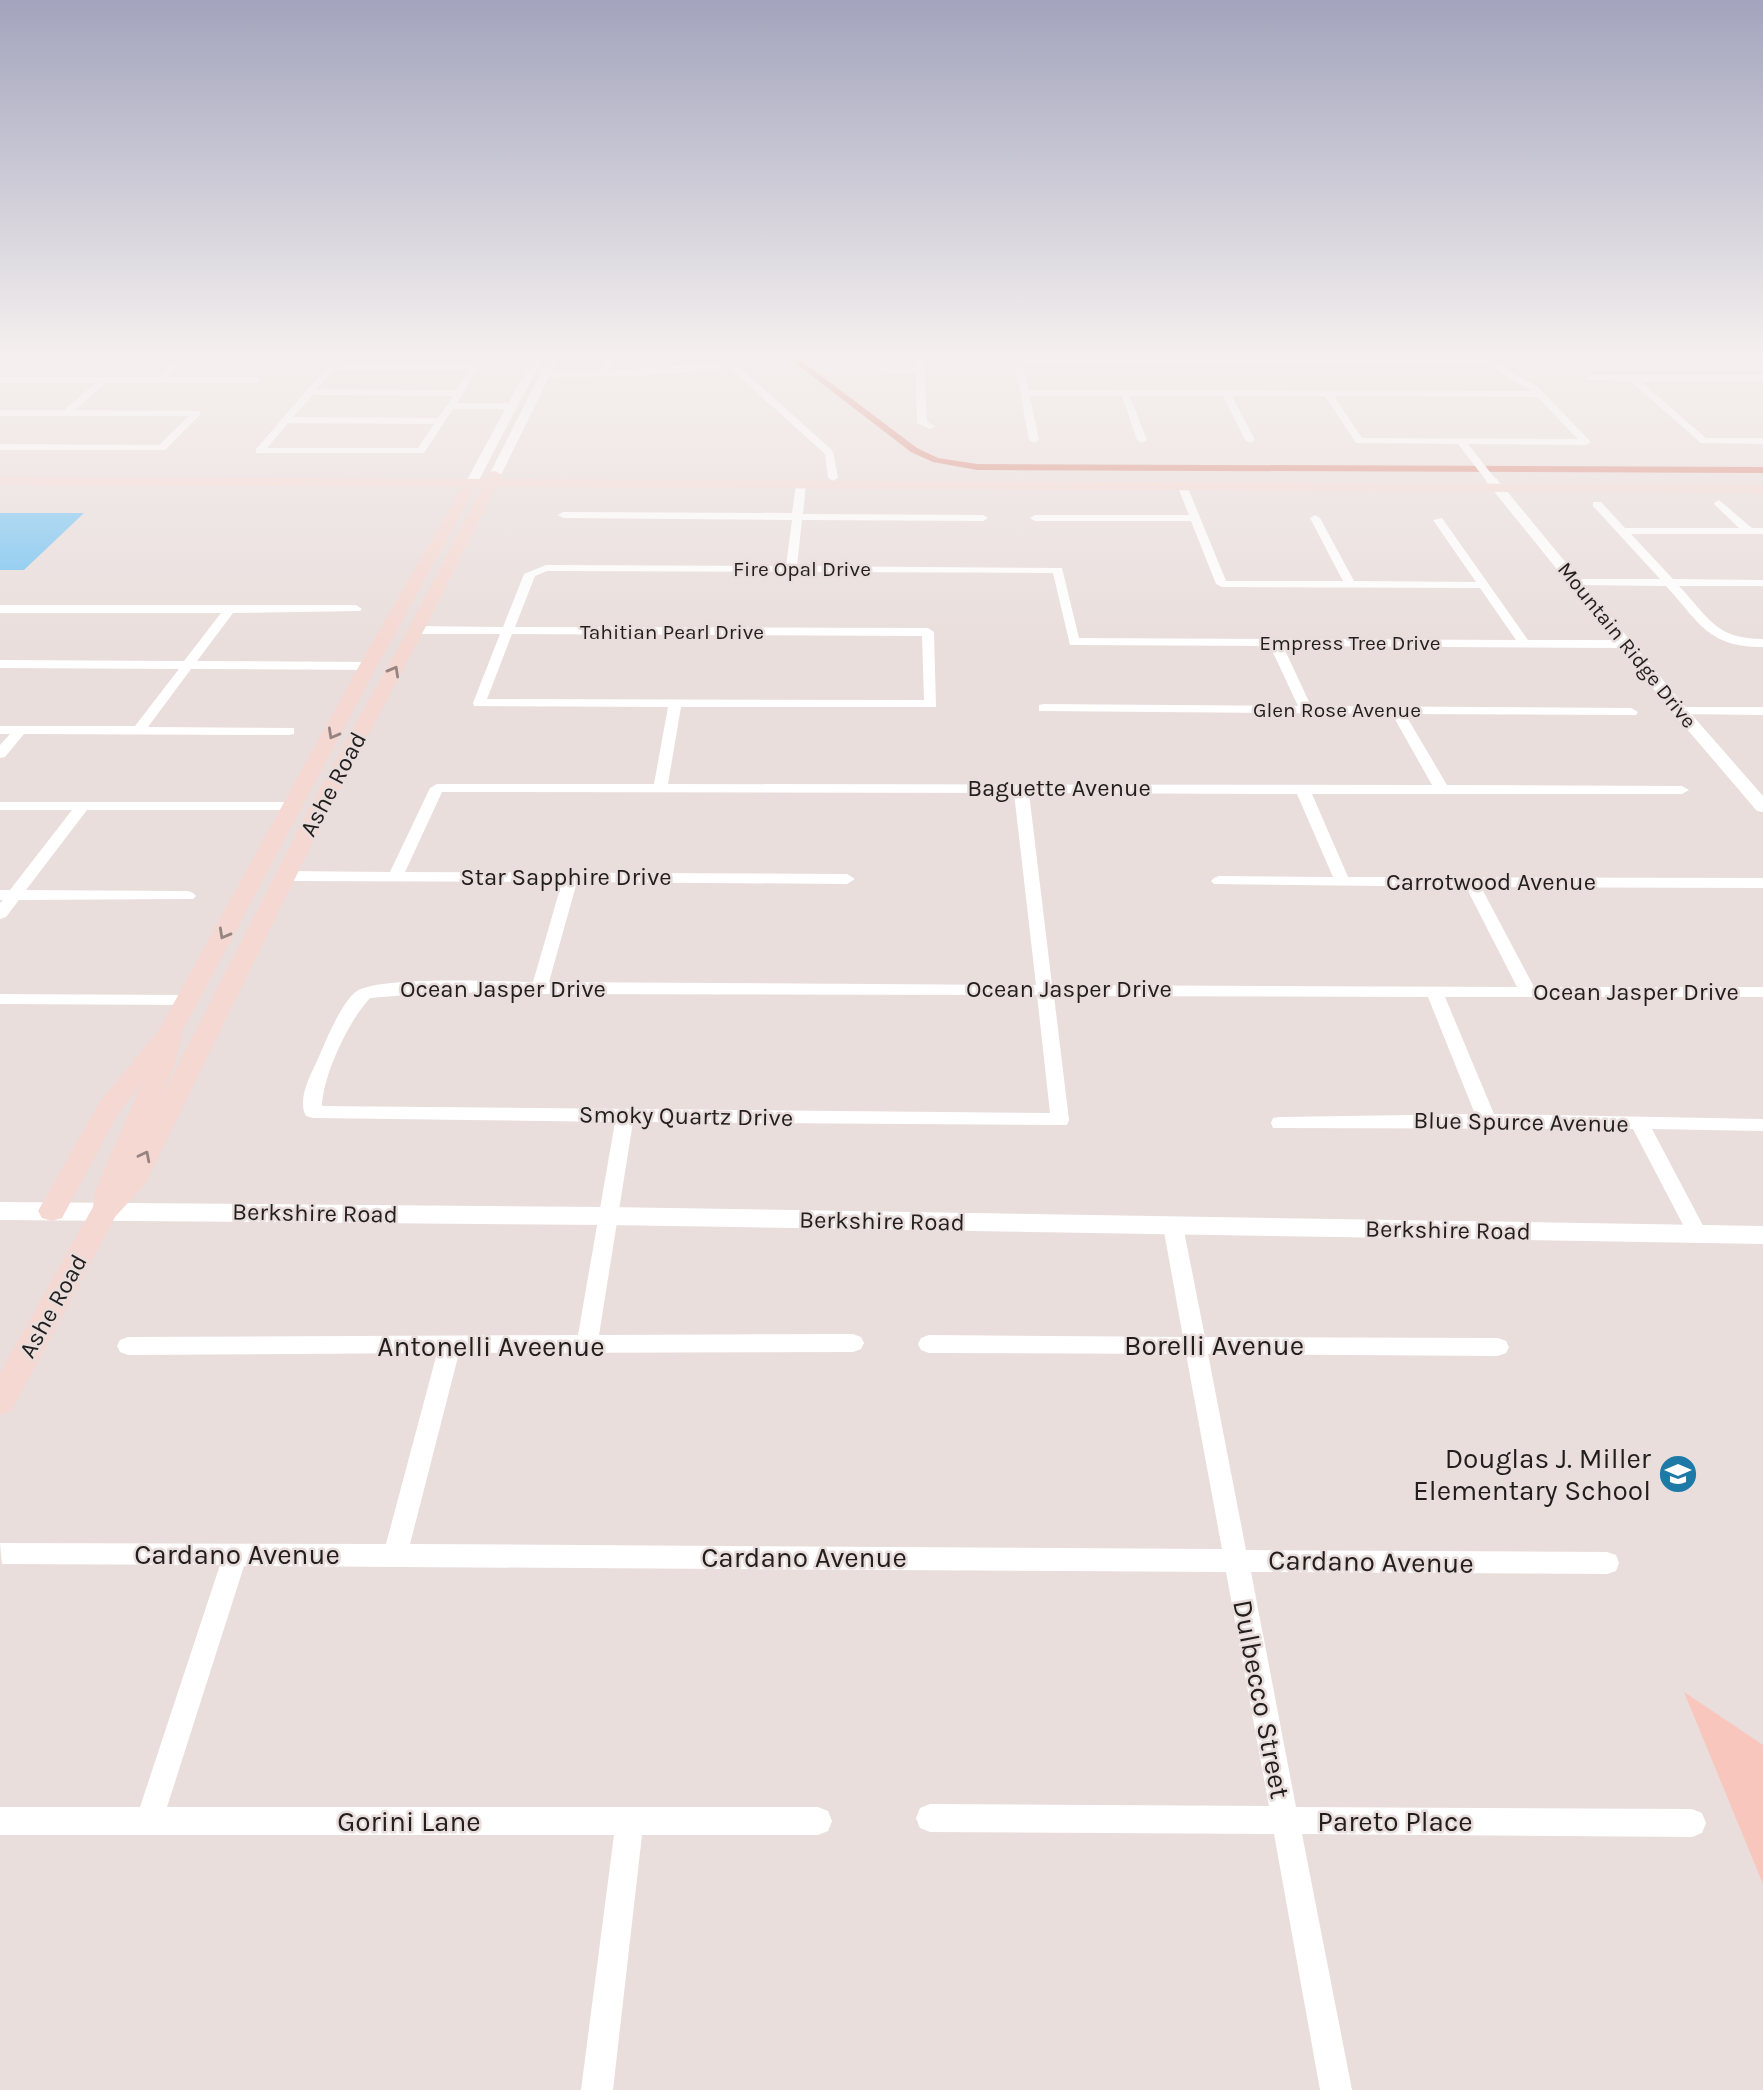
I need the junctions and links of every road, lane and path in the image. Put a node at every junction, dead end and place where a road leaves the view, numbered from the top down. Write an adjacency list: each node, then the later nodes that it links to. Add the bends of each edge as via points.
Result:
1 (259, 451): 2 (street)
2 (421, 451)
3 (495, 451): 8 (street, Ashe Road)
4 (500, 451): 8 (street, Ashe Road)
5 (827, 451): 9 (street)
6 (1468, 451): 11 (street)
7 (0, 478): 8 (main road); 8 (main road)
8 (484, 478): 9 (main road); 13 (main road); 28 (main road, Ashe Road); 36 (main road, Ashe Road)
9 (832, 478): 10 (main road); 13 (main road)
10 (1244, 481): 11 (main road); 14 (main road)
11 (1493, 482): 12 (main road); 14 (main road); 15 (main road); 30 (street, Mountain Ridge Drive)
12 (1763, 482)
13 (801, 484): 14 (main road); 19 (street)
14 (1183, 488): 22 (street)
15 (1763, 489)
16 (1719, 503): 26 (street)
17 (1597, 504): 25 (street)
18 (563, 515): 19 (street)
19 (797, 517): 20 (street); 29 (street)
20 (983, 518)
21 (1035, 518): 22 (street)
22 (1195, 518): 33 (street, via 1222,584)
23 (1315, 518): 33 (street)
24 (1438, 520): 34 (street)
25 (1623, 531): 26 (street); 31 (street)
26 (1749, 531): 27 (street)
27 (1763, 531)
28 (436, 546): 35 (main road, Ashe Road); 36 (main road, via 441,551 428,579)
29 (791, 569): 41 (street, Fire Opal Drive, via 546,568 530,574); 42 (street, Fire Opal Drive, via 1058,570)
30 (1576, 582): 31 (street); 46 (street, Mountain Ridge Drive)
31 (1671, 582): 32 (street); 44 (street, via 1717,634 1738,643)
32 (1763, 583)
33 (1350, 584): 34 (street)
34 (1483, 584): 45 (street)
35 (414, 587): 40 (main road, via 418,594 404,623); 49 (main road, Ashe Road)
36 (437, 587): 40 (main road, Ashe Road)
37 (0, 609): 38 (street)
38 (230, 609): 39 (street); 48 (street)
39 (356, 609)
40 (416, 630): 41 (street, Tahitian Pearl Drive); 61 (main road, Ashe Road, one-way to 40)
41 (506, 632): 50 (street, via 479,703); 50 (street, Tahitian Pearl Drive, via 928,632 931,704)
42 (1074, 642): 43 (street, Empress Tree Drive)
43 (1275, 643): 45 (street, Empress Tree Drive); 52 (street)
44 (1763, 643)
45 (1525, 644): 46 (street, Empress Tree Drive)
46 (1626, 644): 54 (street, Mountain Ridge Drive)
47 (0, 664): 48 (street)
48 (187, 665): 49 (street); 59 (street)
49 (368, 666): 61 (main road, via 377,673 357,726); 70 (main road, Ashe Road, one-way to 70)
50 (676, 704): 63 (street)
51 (1044, 708): 52 (street, Glen Rose Avenue)
52 (1307, 710): 53 (street, Glen Rose Avenue)
53 (1396, 710): 56 (street, Glen Rose Avenue); 65 (street)
54 (1680, 711): 55 (street); 71 (street, Mountain Ridge Drive)
55 (1763, 711)
56 (1631, 712)
57 (0, 730): 58 (street)
58 (20, 730): 59 (street); 62 (street)
59 (138, 731): 60 (street)
60 (289, 731)
61 (361, 731): 73 (main road, Ashe Road)
62 (0, 754)
63 (661, 787): 66 (street, Baguette Avenue); 72 (street, Baguette Avenue, via 437,788)
64 (1301, 788): 65 (street, Baguette Avenue); 66 (street, Baguette Avenue); 77 (street)
65 (1441, 788): 67 (street, Baguette Avenue)
66 (1021, 789): 84 (street)
67 (1682, 790)
68 (0, 806): 69 (street)
69 (83, 806): 70 (street); 80 (street)
70 (294, 806): 89 (main road, Ashe Road, one-way to 89)
71 (1763, 807)
72 (396, 875): 73 (street, Star Sapphire Drive); 74 (street, Star Sapphire Drive)
73 (284, 876): 97 (main road, Ashe Road, one-way to 73, via 131,1184)
74 (571, 877): 75 (street, Star Sapphire Drive); 83 (street)
75 (848, 879)
76 (1219, 881): 77 (street, Carrotwood Avenue)
77 (1342, 881): 78 (street, Carrotwood Avenue)
78 (1471, 882): 79 (street, Carrotwood Avenue); 87 (street)
79 (1763, 883)
80 (7, 895): 81 (street); 82 (street)
81 (188, 896)
82 (0, 914)
83 (539, 989): 84 (street, Ocean Jasper Drive); 91 (street, Ocean Jasper Drive, via 376,989 364,994 353,1004 315,1087)
84 (1043, 989): 85 (street, Ocean Jasper Drive); 92 (street, Smoky Quartz Drive, via 1060,1120)
85 (1434, 990): 87 (street, Ocean Jasper Drive); 93 (street)
86 (1763, 992): 87 (street, Ocean Jasper Drive)
87 (1529, 993)
88 (0, 999): 89 (street)
89 (188, 999): 90 (main road, Ashe Road)
90 (171, 1030): 97 (main road, Ashe Road, via 163,1064 109,1191); 99 (main road, via 108,1109)
91 (313, 1112): 92 (street, Smoky Quartz Drive)
92 (625, 1115): 100 (street)
93 (1487, 1120): 94 (street, Blue Spurce Avenue); 95 (street, Blue Spurce Avenue)
94 (1280, 1123)
95 (1640, 1124): 96 (street, Blue Spurce Avenue); 102 (street)
96 (1763, 1125)
97 (106, 1210): 99 (street, Berkshire Road); 100 (street, Berkshire Road); 111 (main road, Ashe Road)
98 (0, 1211): 99 (street, Berkshire Road)
99 (52, 1211)
100 (607, 1216): 101 (street, Berkshire Road); 106 (street)
101 (1173, 1226): 102 (street, Berkshire Road); 107 (street, Dulbecco Street)
102 (1698, 1235): 103 (street, Berkshire Road)
103 (1763, 1236)
104 (853, 1343): 106 (street, Antonelli Aveenue)
105 (929, 1343): 107 (street, Borelli Avenue)
106 (587, 1345): 109 (street, Antonelli Aveenue)
107 (1196, 1345): 110 (street, Borelli Avenue); 115 (street, Dulbecco Street)
108 (128, 1346): 109 (street, Antonelli Aveenue)
109 (450, 1346): 114 (street)
110 (1498, 1347)
111 (0, 1402)
112 (2, 1553): 113 (street, Cardano Avenue)
113 (236, 1554): 114 (street, Cardano Avenue); 120 (street)
114 (395, 1555): 115 (street, Cardano Avenue)
115 (1235, 1559): 116 (street, Cardano Avenue); 118 (street, Dulbecco Street)
116 (1607, 1563)
117 (930, 1818): 118 (street, Pareto Place)
118 (1286, 1820): 123 (street, Pareto Place); 125 (street, Dulbecco Street)
119 (0, 1821): 120 (street, Gorini Lane)
120 (149, 1821): 121 (street, Gorini Lane)
121 (631, 1821): 122 (street, Gorini Lane); 124 (street)
122 (818, 1821)
123 (1692, 1823)
124 (597, 2090)
125 (1336, 2090)

